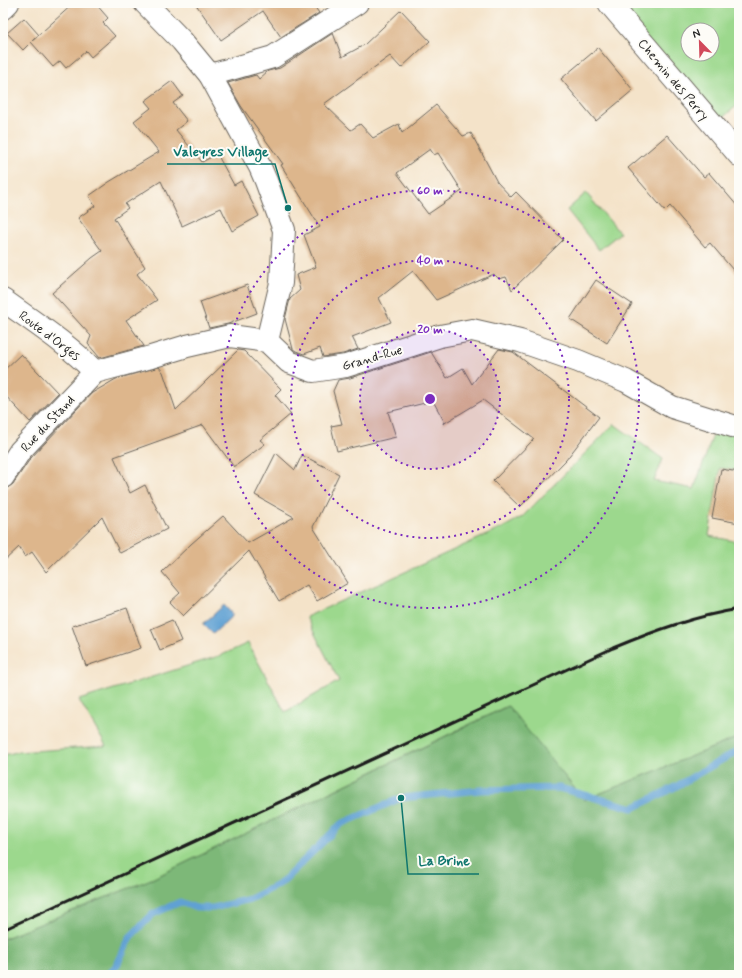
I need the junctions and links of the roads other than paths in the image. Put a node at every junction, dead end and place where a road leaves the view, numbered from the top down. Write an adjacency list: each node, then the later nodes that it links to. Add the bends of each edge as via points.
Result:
1 (8, 3): 5 (street)
2 (145, 3): 6 (street, via 182,41)
3 (357, 3): 6 (street, via 273,57)
4 (609, 3): 7 (street, Chemin des Perry)
5 (3, 8)
6 (210, 76): 9 (street, via 260,167 284,230 281,283)
7 (739, 155)
8 (3, 300): 10 (street, Route d'Orges, via 58,339)
9 (267, 341): 10 (street, via 230,336); 11 (street, Grand-Rue, via 289,362 313,371 346,366 440,336 472,330 520,341 578,361 626,381 672,407)
10 (95, 372): 12 (street, Rue du Stand, via 20,451)
11 (739, 428)
12 (3, 477)

